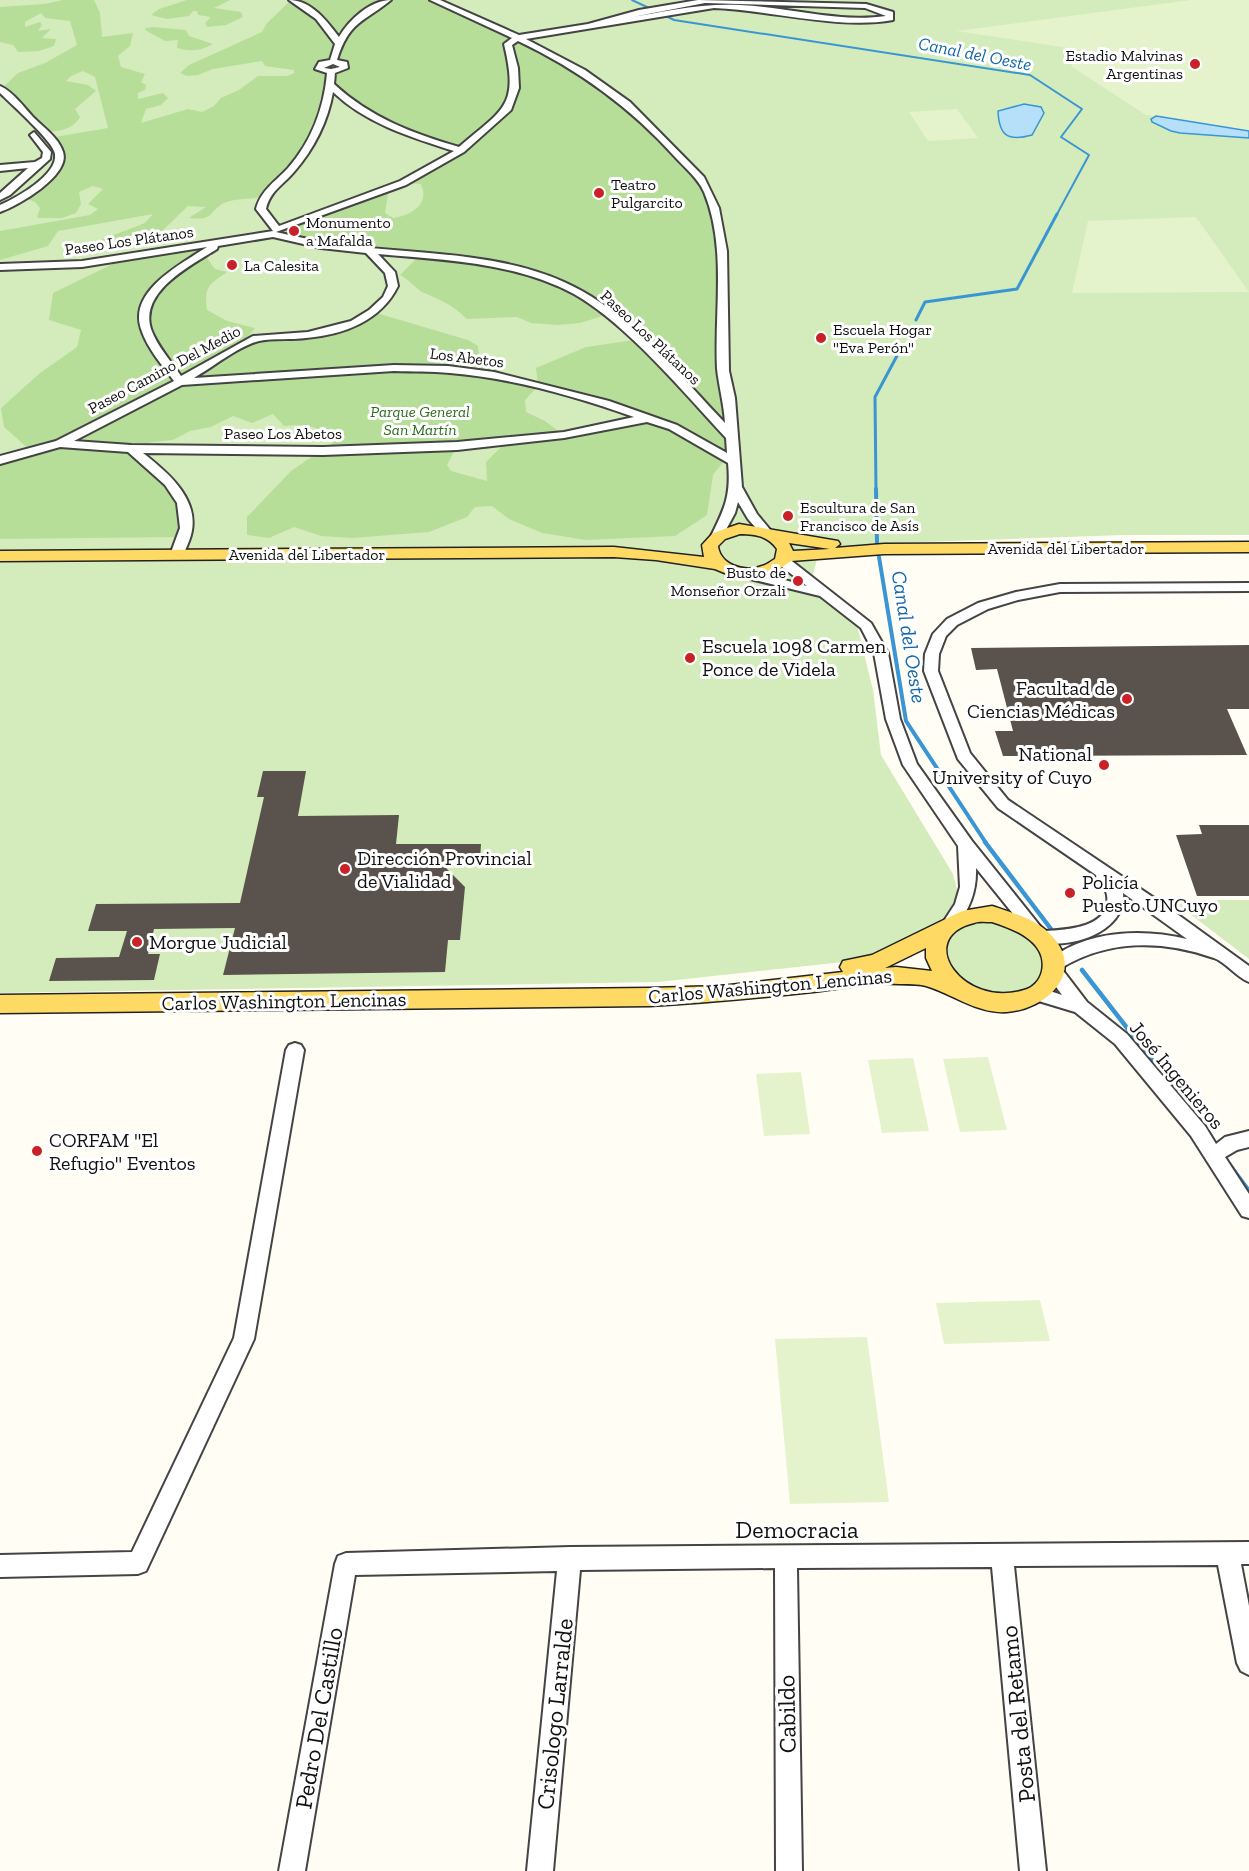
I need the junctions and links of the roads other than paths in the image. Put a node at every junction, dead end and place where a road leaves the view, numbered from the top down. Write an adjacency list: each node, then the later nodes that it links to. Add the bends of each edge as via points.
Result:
1 (292, 0): 6 (street, via 325,23)
2 (387, 0): 6 (street, via 348,26)
3 (434, 0): 5 (street)
4 (592, 24): 4 (street, via 714,6 863,22 890,18 890,14 866,6 705,1); 5 (street)
5 (517, 38): 12 (street, via 508,44 515,88 507,110); 24 (street, via 582,73 627,104 701,179 708,191 722,250 723,371)
6 (338, 42): 7 (street)
7 (333, 62): 8 (street, via 319,67); 8 (street, via 344,64 344,68)
8 (331, 72): 9 (street)
9 (331, 84): 12 (street, via 343,98 380,123); 18 (street, via 325,114 314,139 291,171 263,197 261,208)
10 (0, 88): 13 (street, via 55,144 60,154)
11 (0, 101): 14 (street, via 43,144 46,159)
12 (461, 150): 18 (street, via 403,183 292,223)
13 (58, 163): 14 (street); 17 (street, via 36,188)
14 (36, 164): 15 (street); 16 (street)
15 (0, 168)
16 (0, 197)
17 (0, 209)
18 (277, 233): 19 (street, Paseo Los Plátanos); 20 (street, Paseo Los Plátanos)
19 (220, 243): 21 (street, Paseo Los Plátanos, via 81,264); 22 (street, via 169,278 145,305 145,328)
20 (368, 250): 22 (street, Paseo Camino Del Medio, via 390,272 393,286 373,312 333,330 256,338); 24 (street, Paseo Los Plátanos, via 464,259 535,275 586,297 654,356)
21 (0, 267)
22 (180, 382): 23 (street, Los Abetos, via 394,368 448,369 494,375 605,403); 25 (street, Paseo Camino Del Medio)
23 (647, 418): 26 (street, Paseo Los Abetos, via 564,435 457,446 322,451); 28 (street, Los Abetos, via 673,427)
24 (732, 437): 28 (street)
25 (60, 443): 26 (street, Paseo Los Abetos); 27 (street, Paseo Camino Del Medio)
26 (131, 449): 35 (street, via 158,470 180,498 186,528)
27 (0, 460)
28 (735, 462): 29 (street)
29 (736, 487): 30 (street, via 752,516); 31 (street, via 729,513)
30 (770, 534): 31 (main road, Avenida del Libertador, via 739,529); 33 (main road, Avenida del Libertador); 37 (main road, via 785,549)
31 (715, 538): 34 (main road, Avenida del Libertador); 38 (main road, via 709,548)
32 (1249, 547): 33 (main road, Avenida del Libertador)
33 (884, 549): 37 (main road, Avenida del Libertador)
34 (614, 552): 35 (main road, Avenida del Libertador); 38 (main road, Avenida del Libertador)
35 (176, 555): 36 (main road, Avenida del Libertador)
36 (0, 556)
37 (784, 559): 39 (main road, Avenida del Libertador, via 768,570); 41 (street)
38 (717, 564): 39 (main road, Avenida del Libertador)
39 (743, 573): 41 (street)
40 (1249, 587): 43 (street, via 1060,588 982,606 952,622 940,634 932,654 931,671 963,755 1003,804)
41 (824, 595): 42 (street, via 852,613 875,640 893,720 910,765)
42 (966, 845): 44 (street, via 969,882 964,905); 45 (street)
43 (1092, 865): 45 (street, via 1115,889 1111,912 1098,928 1076,935); 46 (street)
44 (946, 927): 45 (main road, via 969,916 992,914 1015,920); 50 (main road, via 935,947 937,965 949,982); 51 (main road, Carlos Washington Lencinas, via 893,955 864,965)
45 (1038, 935): 47 (main road, via 1048,946)
46 (1230, 960): 47 (street, via 1195,946 1134,939 1077,951); 48 (street)
47 (1053, 968): 49 (main road, via 1049,983); 53 (street, José Ingenieros)
48 (1249, 975)
49 (1038, 994): 50 (main road, via 1006,1004); 53 (street, José Ingenieros)
50 (969, 996): 51 (main road, Carlos Washington Lencinas, via 928,978 896,975 721,994)
51 (568, 998): 52 (main road, Carlos Washington Lencinas)
52 (0, 1004)
53 (1081, 1007): 56 (street, José Ingenieros, via 1121,1039)
54 (295, 1050): 63 (street, via 244,1339 138,1563)
55 (1249, 1139): 56 (street, via 1232,1143)
56 (1214, 1155): 57 (street, José Ingenieros)
57 (1249, 1210)
58 (1238, 1553): 59 (street, Democracia); 64 (street)
59 (1002, 1556): 60 (street, Democracia); 68 (street, Posta del Retamo)
60 (786, 1557): 61 (street, Democracia); 67 (street, Cabildo)
61 (570, 1558): 62 (street, Democracia); 66 (street, Crisologo Larralde)
62 (346, 1564): 65 (street, Pedro Del Castillo)
63 (0, 1566)
64 (1249, 1663)
65 (292, 1871)
66 (540, 1871)
67 (789, 1871)
68 (1033, 1871)

